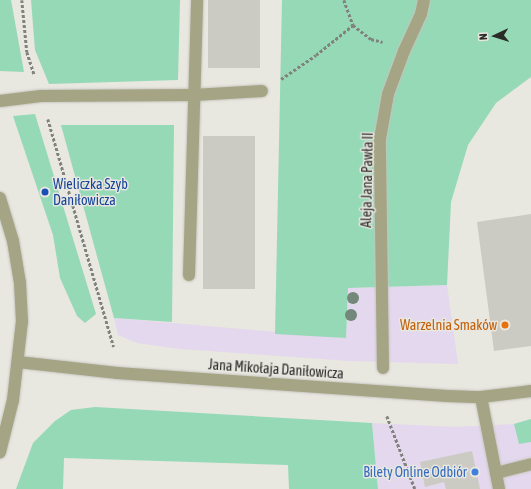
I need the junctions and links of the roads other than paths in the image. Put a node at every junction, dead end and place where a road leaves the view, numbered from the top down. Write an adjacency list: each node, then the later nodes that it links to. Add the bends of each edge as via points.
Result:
1 (197, 0): 4 (street)
2 (424, 0): 9 (street, Aleja Jana Pawła II, via 421,14 388,94 380,139)
3 (262, 91): 4 (street)
4 (194, 95): 5 (street, via 41,96); 7 (street)
5 (0, 101)
6 (0, 198): 8 (street, via 13,241 20,283 22,321)
7 (189, 275)
8 (18, 362): 11 (street, Jana Mikołaja Daniłowicza, via 117,373); 12 (street, via 13,400)
9 (383, 368)
10 (531, 391): 11 (street, Jana Mikołaja Daniłowicza)
11 (481, 397): 14 (street)
12 (0, 452)
13 (531, 464): 14 (street)
14 (496, 473): 15 (street)
15 (499, 489)

